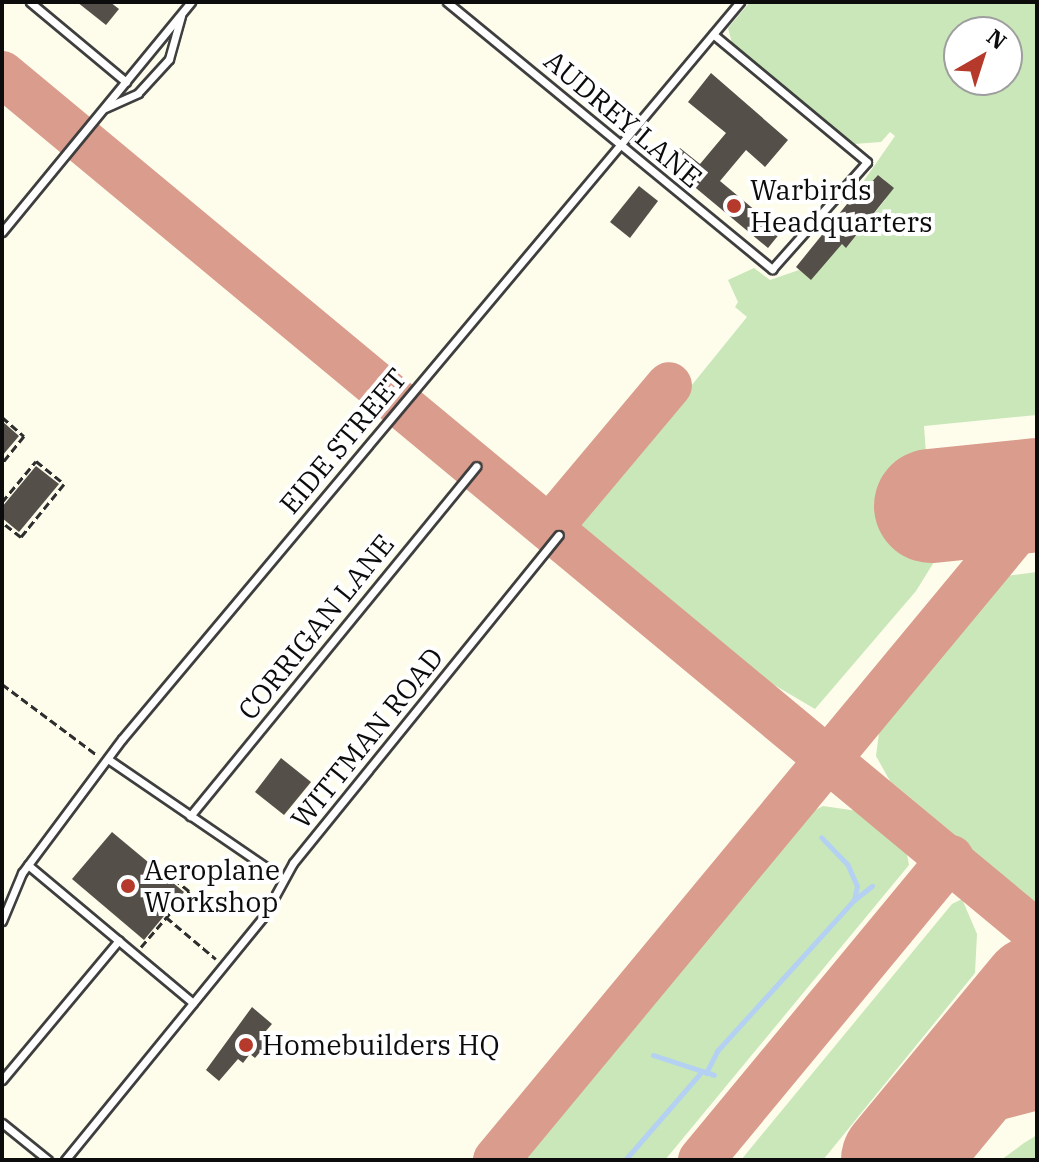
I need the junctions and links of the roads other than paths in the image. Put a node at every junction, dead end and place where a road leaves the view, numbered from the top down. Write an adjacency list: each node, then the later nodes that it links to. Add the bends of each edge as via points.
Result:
1 (30, 2): 7 (lane)
2 (191, 2): 5 (lane)
3 (447, 2): 9 (lane, AUDREY LANE)
4 (740, 2): 6 (lane, EIDE STREET)
5 (181, 14): 7 (lane); 8 (lane, via 169,59 138,93)
6 (713, 34): 9 (lane, EIDE STREET); 9 (lane, AUDREY LANE, via 867,162 775,268)
7 (126, 82): 8 (lane)
8 (103, 109): 10 (lane)
9 (620, 144): 13 (lane, EIDE STREET)
10 (2, 232)
11 (476, 466): 14 (lane, CORRIGAN LANE)
12 (559, 535): 16 (lane, WITTMAN ROAD)
13 (108, 759): 14 (lane); 15 (lane, EIDE STREET)
14 (190, 816): 16 (lane)
15 (28, 865): 17 (lane, EIDE STREET); 18 (lane)
16 (282, 878): 19 (lane, WITTMAN ROAD, via 264,916)
17 (2, 921)
18 (119, 940): 19 (lane); 20 (lane)
19 (193, 1003): 23 (lane, WITTMAN ROAD)
20 (2, 1080)
21 (2, 1123): 22 (lane)
22 (48, 1160)
23 (65, 1160)

